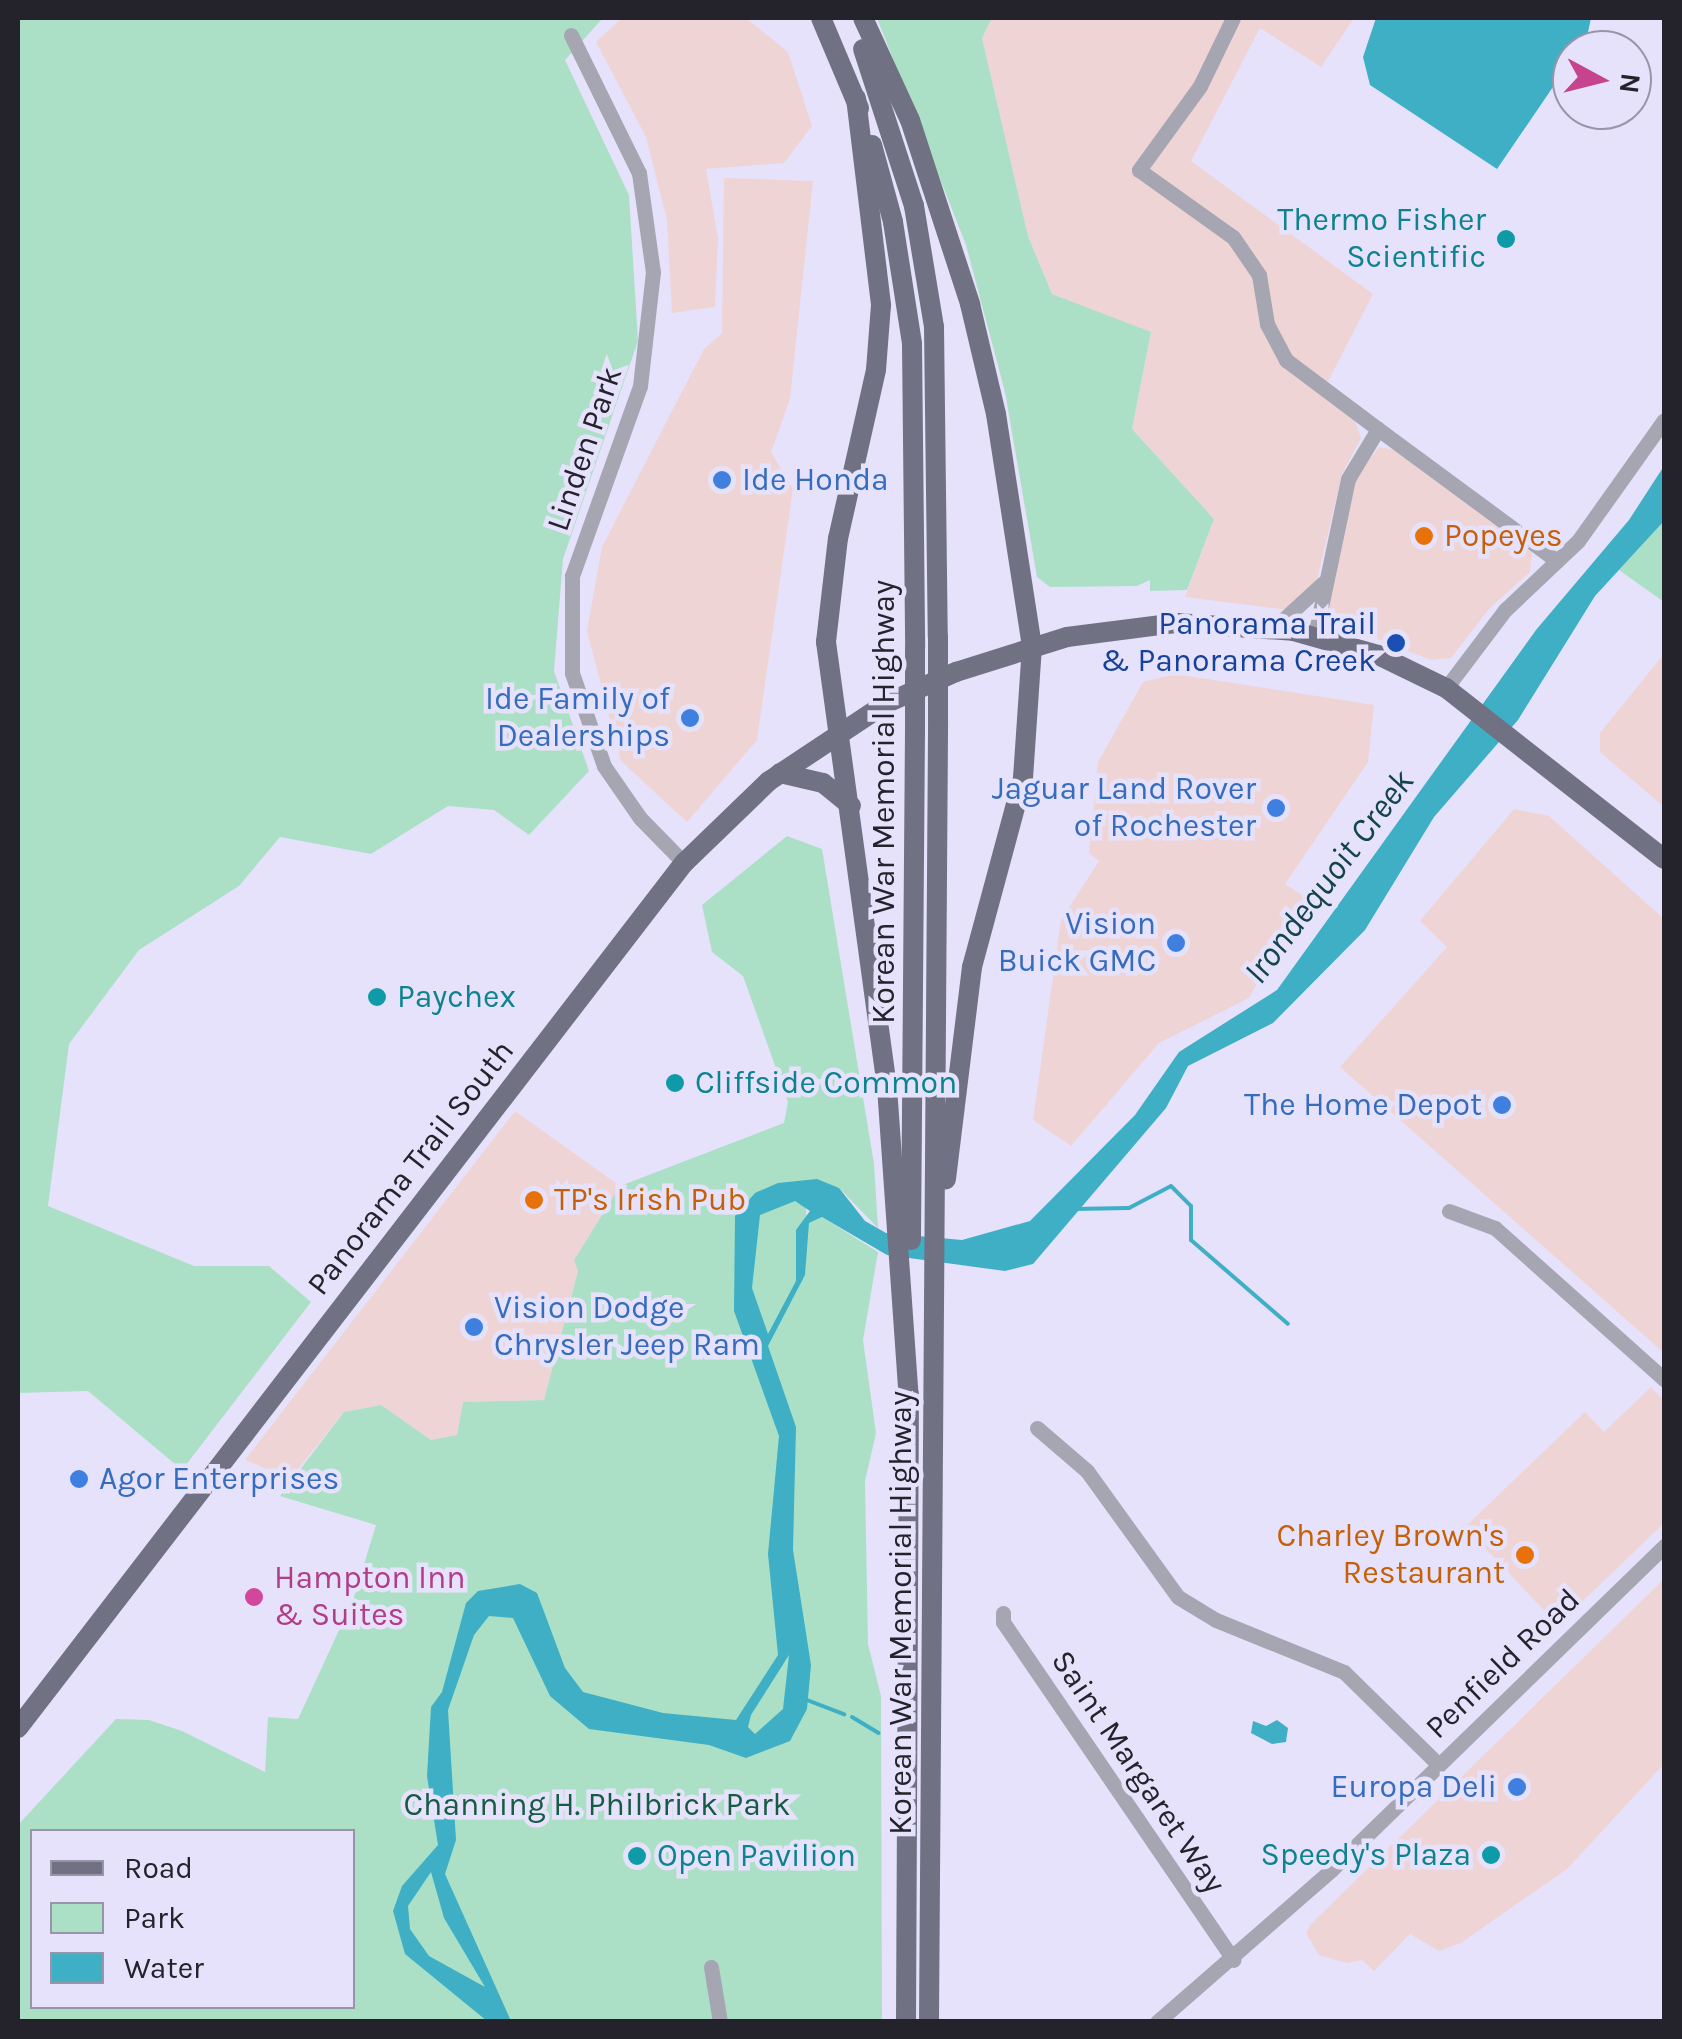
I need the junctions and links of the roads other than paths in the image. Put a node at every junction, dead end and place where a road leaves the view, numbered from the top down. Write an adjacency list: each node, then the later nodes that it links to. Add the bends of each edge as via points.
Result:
1 (821, 18): 6 (main road, Korean War Memorial Highway)
2 (850, 18): 21 (main road, Korean War Memorial Highway, bridge, via 897,140 926,262 938,392)
3 (863, 18): 13 (main road, via 910,120 970,304 996,414)
4 (1232, 18): 8 (street, via 1200,86 1139,170 1241,245 1259,275 1268,324 1286,360)
5 (571, 35): 19 (street, Linden Park, via 639,174 654,272 640,386 572,576 572,673 604,766)
6 (856, 98): 15 (main road, via 881,306 876,370 828,604); 20 (main road, Korean War Memorial Highway, bridge, via 893,222 912,344 915,733)
7 (1664, 420): 9 (street)
8 (1378, 429): 9 (street); 10 (street, via 1348,478)
9 (1557, 561): 14 (street, via 1505,610)
10 (1328, 575): 11 (street, via 1309,602); 12 (street)
11 (1273, 629): 12 (main road, Panorama Trail South); 13 (main road, Panorama Trail South, via 1178,623)
12 (1316, 636): 14 (main road, Panorama Trail South, via 1378,655)
13 (1032, 646): 15 (main road, Panorama Trail South, via 921,687); 21 (main road, via 1023,778 972,967)
14 (1446, 688): 18 (main road, Panorama Trail South)
15 (838, 733): 16 (main road, Panorama Trail South); 17 (main road)
16 (780, 773): 17 (main road, via 824,782); 19 (main road, Panorama Trail South)
17 (851, 806): 20 (main road)
18 (1664, 859)
19 (684, 863): 27 (main road, Panorama Trail South)
20 (904, 1202): 32 (main road, Korean War Memorial Highway)
21 (939, 1202): 33 (main road, Korean War Memorial Highway)
22 (1449, 1211): 23 (street, via 1495,1228)
23 (1664, 1379)
24 (1036, 1428): 28 (street, via 1086,1471 1178,1597 1216,1620 1344,1672)
25 (1664, 1546): 28 (street, Penfield Road)
26 (1003, 1613): 29 (street, Saint Margaret Way)
27 (18, 1728)
28 (1440, 1765): 29 (street, Penfield Road)
29 (1234, 1960): 34 (street, Penfield Road)
30 (711, 1966): 31 (street)
31 (720, 2022)
32 (906, 2022)
33 (928, 2022)
34 (1157, 2022)

